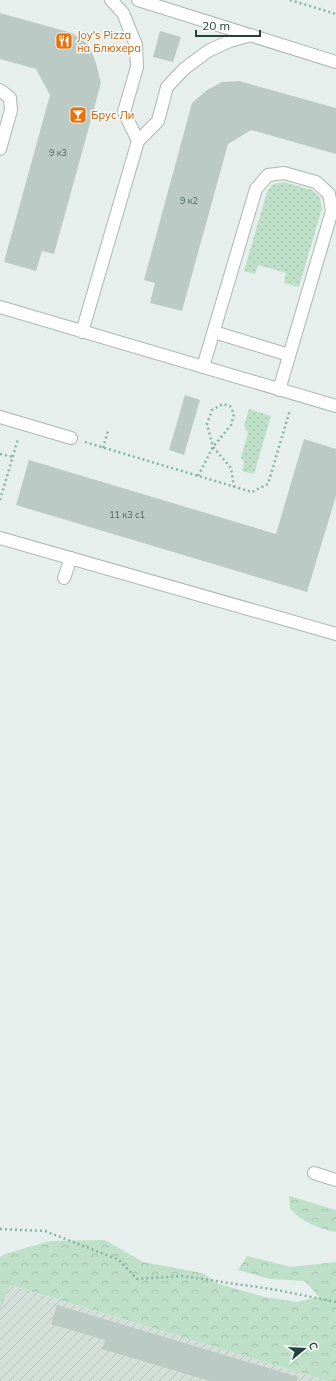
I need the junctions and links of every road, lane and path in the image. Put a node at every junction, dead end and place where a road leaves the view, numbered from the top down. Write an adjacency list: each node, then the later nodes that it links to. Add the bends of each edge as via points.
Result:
1 (111, 0): 8 (lane, via 123,13 136,45 137,67 124,112)
2 (138, 0): 5 (lane)
3 (290, 0): 4 (path)
4 (336, 14)
5 (251, 35): 6 (lane); 8 (lane, via 230,41 208,52 184,69 167,87 158,121)
6 (336, 62)
7 (0, 90): 9 (lane, via 10,98 11,110)
8 (138, 141): 11 (lane)
9 (0, 149)
10 (0, 308): 11 (lane)
11 (82, 332): 14 (lane)
12 (214, 332): 13 (lane); 13 (lane, via 256,189 268,175 284,173 316,182 329,194 332,211); 14 (lane)
13 (289, 355): 15 (lane)
14 (203, 367): 15 (lane)
15 (279, 390): 16 (lane)
16 (295, 394): 17 (lane); 27 (path, via 268,484 252,492)
17 (336, 406)
18 (0, 417): 19 (lane)
19 (23, 424): 21 (lane); 25 (path)
20 (108, 431): 23 (path)
21 (71, 438): 23 (path)
22 (213, 447): 22 (path, via 231,425 234,414 230,406 223,404 212,410 208,424); 26 (path); 27 (path, via 231,468)
23 (103, 448): 26 (path)
24 (0, 454): 25 (path)
25 (12, 457): 28 (path)
26 (198, 476): 27 (path)
27 (234, 487)
28 (0, 500)
29 (0, 538): 30 (lane)
30 (72, 558): 31 (lane); 32 (lane)
31 (64, 578)
32 (335, 631)
33 (314, 1173): 34 (lane)
34 (336, 1180)
35 (0, 1229): 36 (path, via 45,1230 119,1260 137,1279 182,1276 277,1290)
36 (336, 1302)

